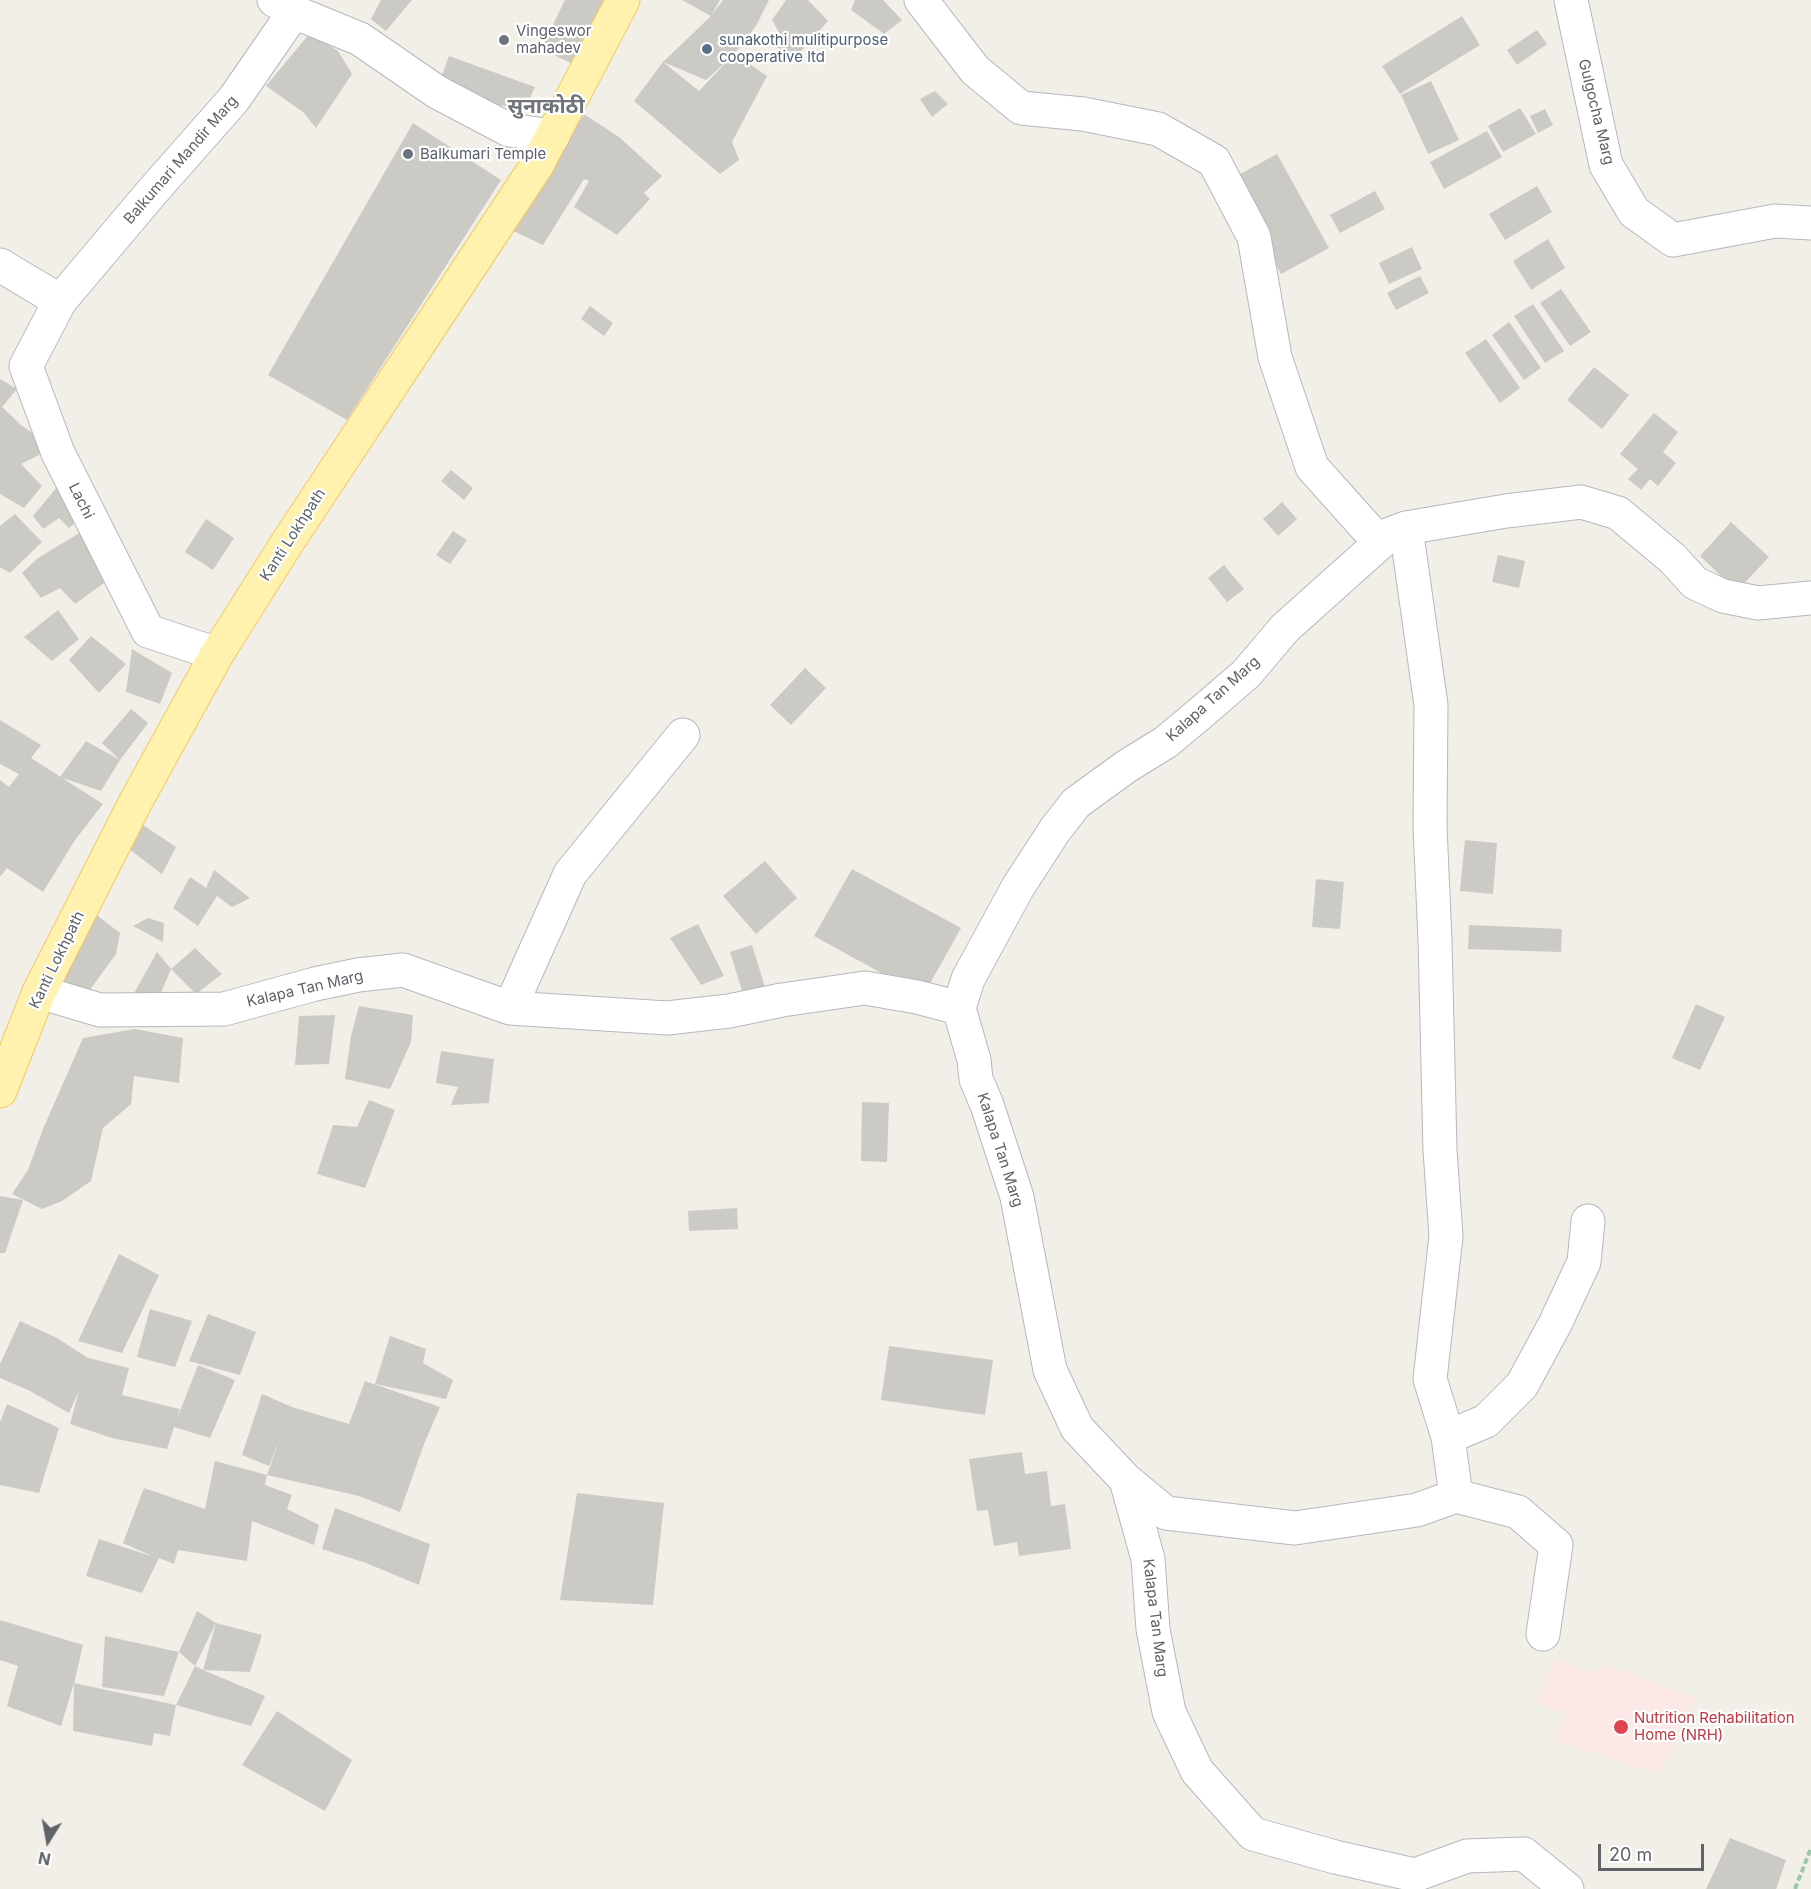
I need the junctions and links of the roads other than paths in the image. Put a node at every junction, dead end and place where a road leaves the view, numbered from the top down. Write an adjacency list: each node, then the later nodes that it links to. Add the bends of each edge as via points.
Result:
1 (623, 0): 5 (main road, Kanti Lokhpath)
2 (921, 0): 9 (street, via 975,70 1021,108 1083,114 1158,129 1214,161 1254,237 1275,357 1312,467)
3 (1570, 0): 6 (street, Gulgocha Marg, via 1606,165 1634,212 1673,240 1775,221)
4 (284, 6): 5 (street, Balkumari Mandir Marg, via 360,39 437,92 509,130); 8 (street, Balkumari Mandir Marg, via 234,99)
5 (553, 136): 11 (main road, Kanti Lokhpath)
6 (1811, 223)
7 (0, 265): 8 (street)
8 (60, 301): 11 (street, Lachi, via 26,366 58,453 148,630)
9 (1393, 536): 10 (street, via 1517,509 1581,502 1618,513 1672,558 1695,583 1724,596 1758,603); 15 (street, Kalapa Tan Marg, via 1286,628 1246,674 1166,742 1076,803 1018,887 968,979); 18 (street, via 1431,705 1430,827 1446,1236 1430,1379)
10 (1811, 598)
11 (217, 654): 13 (main road, Kanti Lokhpath, via 136,801)
12 (683, 735): 14 (street, via 570,874)
13 (39, 992): 14 (street, Kalapa Tan Marg, via 100,1010 224,1009 315,984 403,970); 16 (main road, Kanti Lokhpath)
14 (510, 1008): 15 (street, Kalapa Tan Marg, via 667,1018 866,988)
15 (959, 1008): 19 (street, Kalapa Tan Marg, via 976,1079 1017,1197 1050,1370 1077,1428)
16 (0, 1091)
17 (1588, 1221): 18 (street, via 1584,1262 1522,1385 1486,1421)
18 (1448, 1437): 20 (street)
19 (1126, 1480): 20 (street, via 1166,1513 1295,1528 1417,1510); 22 (street, Kalapa Tan Marg, via 1149,1559 1153,1629 1169,1712 1197,1771 1253,1834 1415,1875 1467,1856 1524,1854)
20 (1456, 1496): 21 (street, via 1518,1512 1556,1545)
21 (1543, 1634)
22 (1567, 1889)

